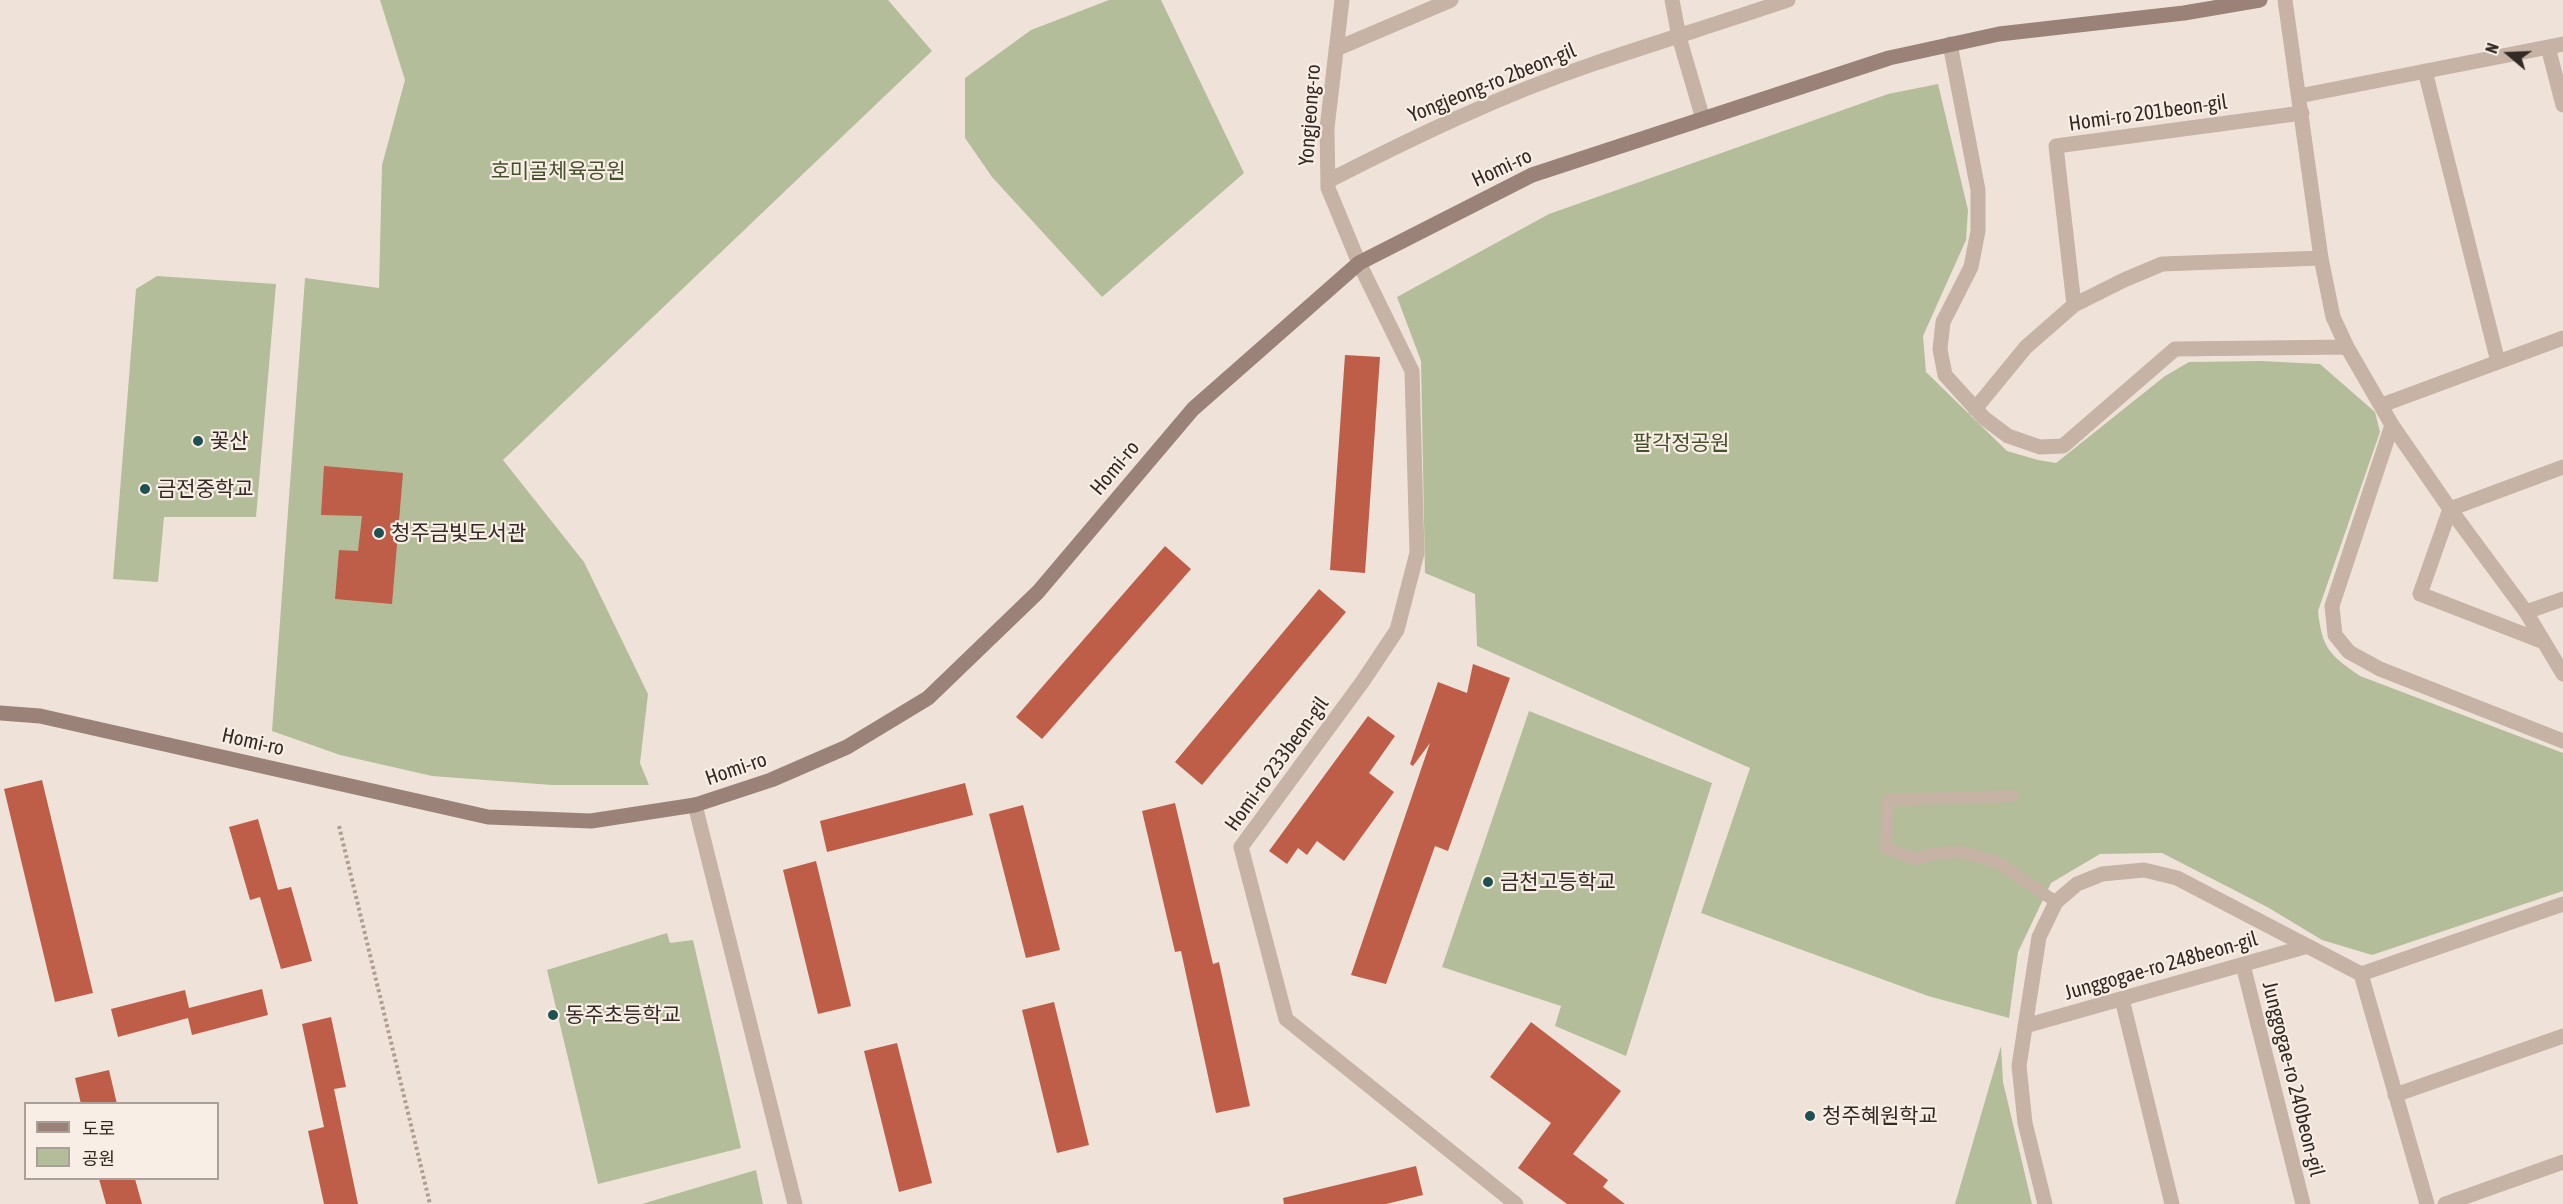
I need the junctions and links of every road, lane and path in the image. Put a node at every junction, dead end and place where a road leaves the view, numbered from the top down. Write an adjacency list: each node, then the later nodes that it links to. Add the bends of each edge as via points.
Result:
1 (1342, 0): 10 (street, Yongjeong-ro)
2 (1451, 0): 10 (street)
3 (1672, 0): 7 (street)
4 (1788, 0): 7 (street, Yongjeong-ro 2beon-gil)
5 (2260, 0): 8 (street, Homi-ro, via 2184,13 1999,34)
6 (2285, 0): 12 (street)
7 (1679, 37): 15 (street); 16 (street, Yongjeong-ro 2beon-gil, via 1592,64 1429,129)
8 (1950, 44): 15 (street, Homi-ro, via 1889,58); 24 (street, via 1978,190 1978,231 1971,267 1943,322 1940,349 1945,375)
9 (2555, 45): 11 (street); 13 (street)
10 (1336, 49): 16 (street, Yongjeong-ro, via 1327,128)
11 (2425, 71): 12 (street); 22 (street)
12 (2300, 96): 14 (street)
13 (2563, 105)
14 (2302, 113): 17 (street); 19 (street, Homi-ro 201beon-gil, via 2056,146)
15 (1703, 119): 18 (street, Homi-ro, via 1532,175)
16 (1328, 181): 18 (street, Yongjeong-ro)
17 (2321, 258): 19 (street, via 2162,264); 21 (street, via 2333,317)
18 (1359, 263): 35 (street, Homi-ro, via 1193,409 1038,592 928,698 847,747 771,780); 49 (street, Homi-ro 233beon-gil, via 1412,371 1417,553 1397,630 1241,847 1286,1018)
19 (2074, 305): 24 (street, via 2026,347)
20 (2563, 338): 22 (street)
21 (2347, 346): 23 (street); 24 (street, via 2175,349 2063,446 2040,447 2008,436)
22 (2498, 362): 23 (street)
23 (2382, 405): 25 (street)
24 (1975, 409)
25 (2392, 425): 27 (street); 33 (street, via 2332,606 2335,635 2349,652 2380,669)
26 (2563, 467): 27 (street)
27 (2450, 509): 29 (street); 30 (street, via 2420,594)
28 (2563, 599): 29 (street)
29 (2526, 612): 30 (street)
30 (2544, 642): 31 (street)
31 (2563, 674)
32 (0, 713): 35 (street, Homi-ro, via 40,716 488,816 591,821)
33 (2563, 741)
34 (2013, 796): 37 (lane, via 1888,800 1886,848 1917,859 1936,853 1962,852 1999,862)
35 (695, 805): 48 (street)
36 (339, 826): 47 (path)
37 (2056, 902): 39 (street, Junggogae-ro 248beon-gil, via 2077,884 2102,874 2144,870 2177,878); 43 (street, Junggogae-ro 248beon-gil, via 2039,937)
38 (2563, 904): 41 (street)
39 (2308, 946): 40 (street, Junggogae-ro 248beon-gil); 41 (street, Junggogae-ro 248beon-gil)
40 (2243, 965): 42 (street, Junggogae-ro 248beon-gil); 52 (street, Junggogae-ro 240beon-gil)
41 (2361, 974): 45 (street)
42 (2122, 999): 43 (street, Junggogae-ro 248beon-gil); 51 (street)
43 (2025, 1026): 50 (street, Junggogae-ro 248beon-gil, via 2019,1066 2025,1123)
44 (2558, 1038): 45 (street)
45 (2395, 1095): 53 (street)
46 (2563, 1162): 54 (street)
47 (430, 1204)
48 (795, 1204)
49 (1516, 1204)
50 (2045, 1204)
51 (2172, 1204)
52 (2303, 1204)
53 (2427, 1204)
54 (2445, 1204)

